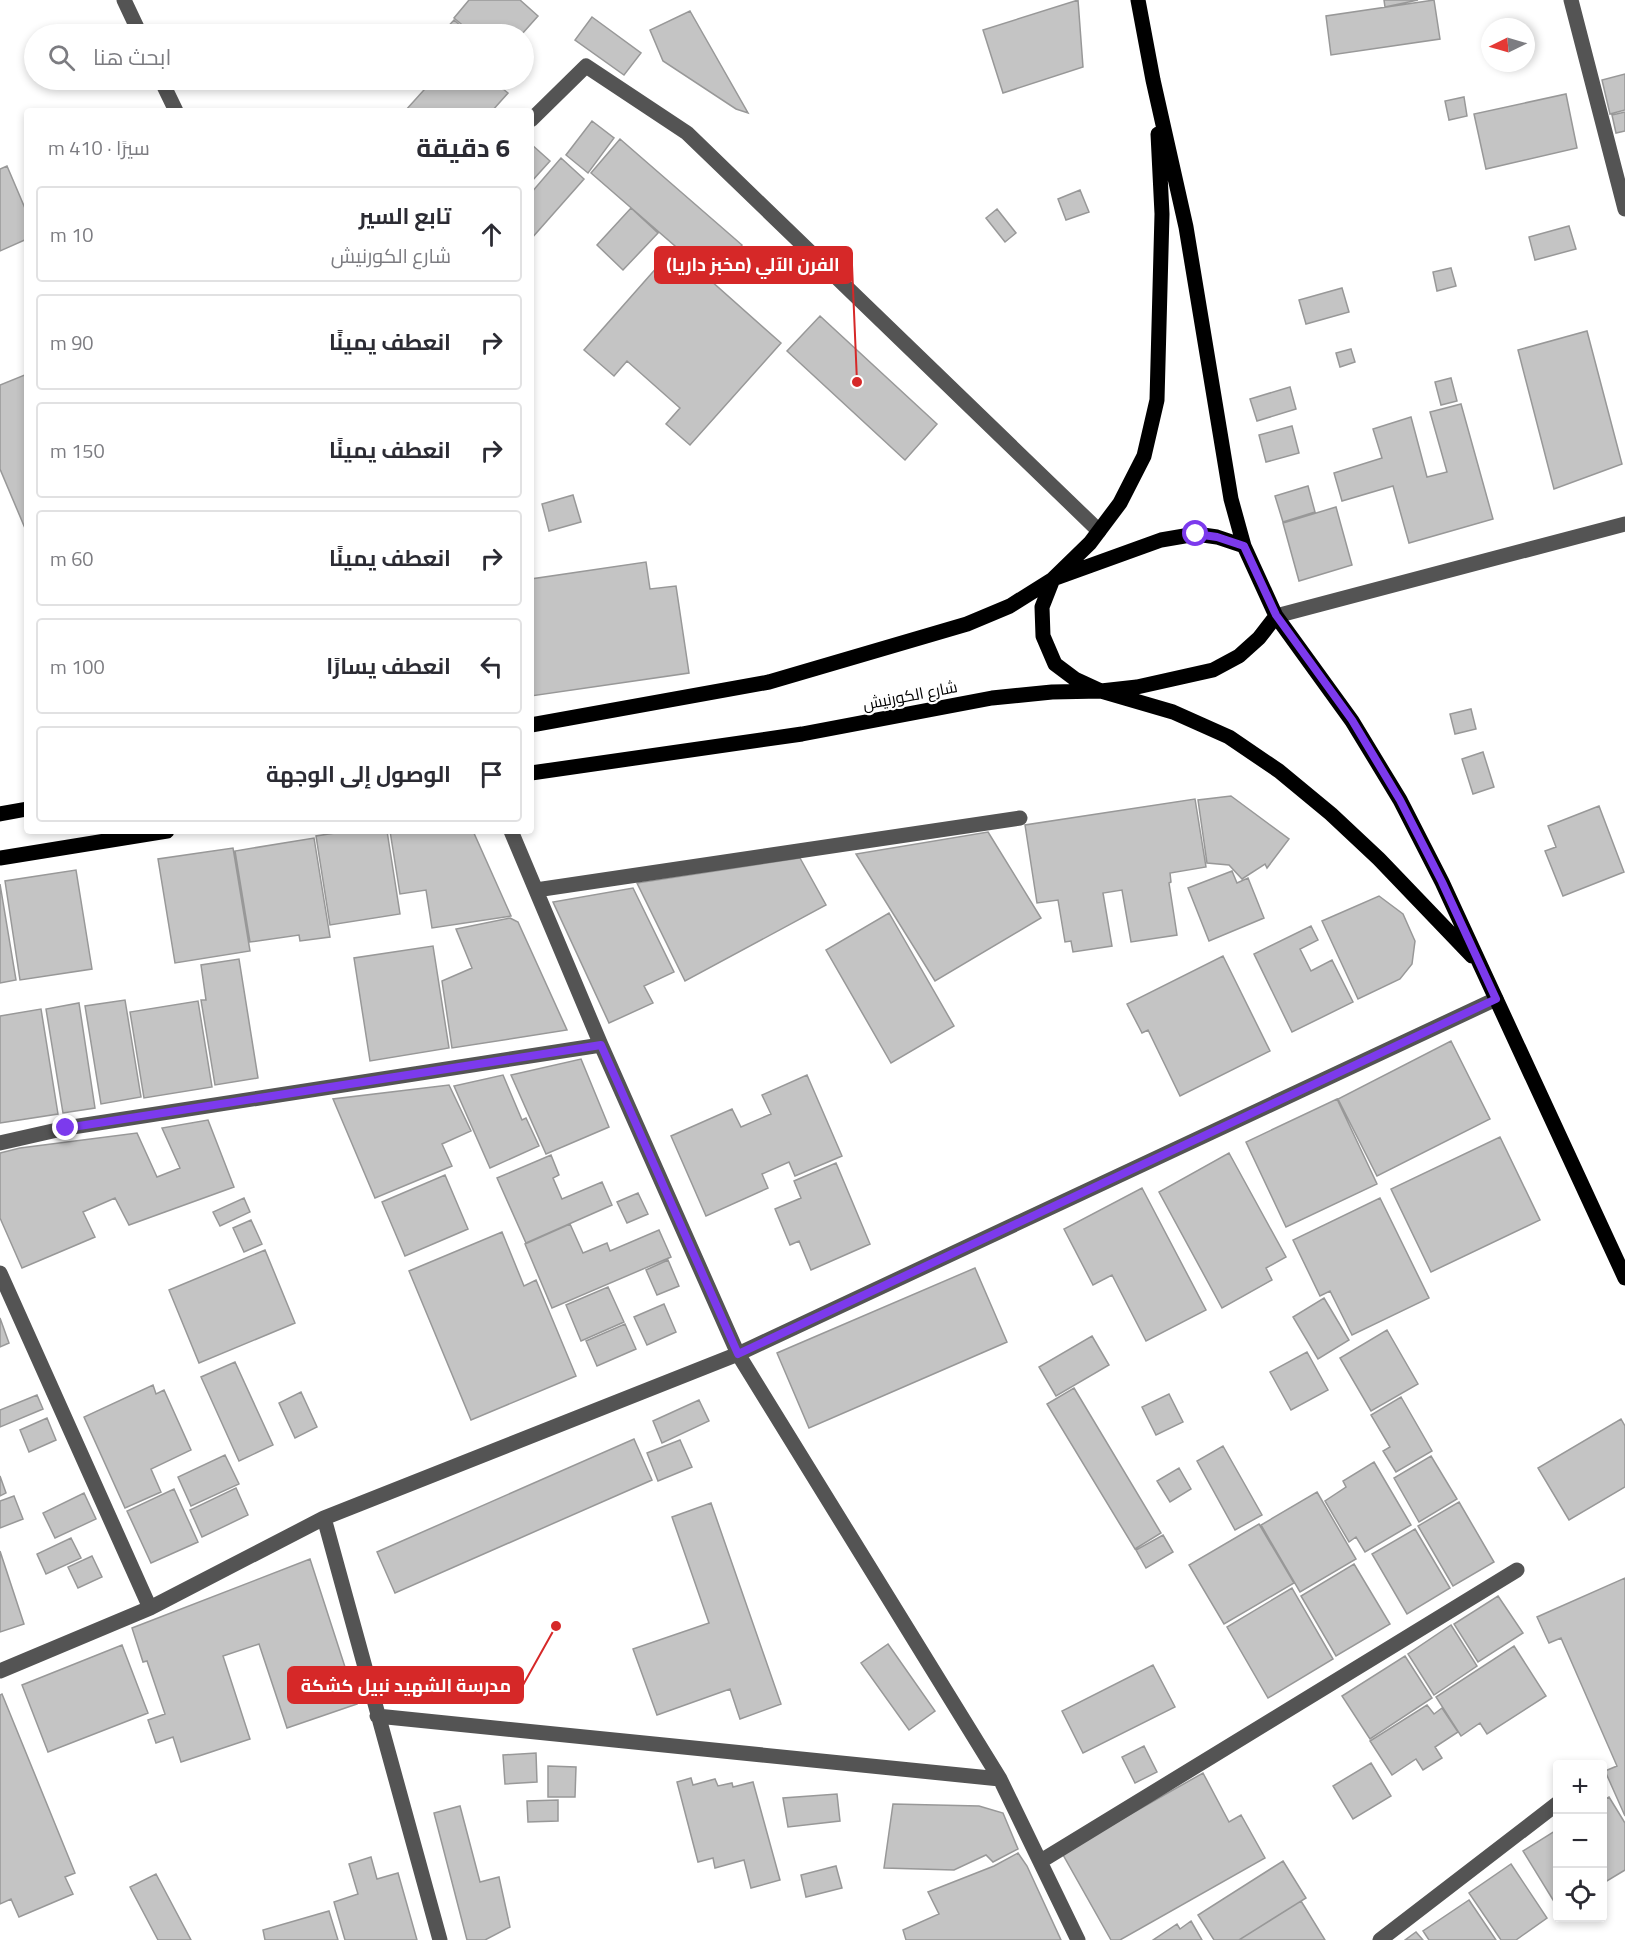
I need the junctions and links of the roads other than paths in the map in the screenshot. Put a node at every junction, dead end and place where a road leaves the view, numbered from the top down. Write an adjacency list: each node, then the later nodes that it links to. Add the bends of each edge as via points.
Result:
1 (124, 0): 4 (street)
2 (1138, 0): 5 (main road)
3 (1571, 0): 9 (street)
4 (135, 24)
5 (1153, 80): 11 (main road, via 1162,214 1157,400 1143,456 1120,503); 12 (main road, via 1186,227 1231,499)
6 (166, 90): 7 (street)
7 (175, 108)
8 (534, 117): 11 (street, via 586,66 687,133)
9 (1625, 209)
10 (1625, 524): 14 (street)
11 (1099, 531): 13 (main road)
12 (1244, 546): 13 (main road, via 1196,534 1161,540); 14 (main road)
13 (1053, 579): 15 (main road, via 1042,607 1043,636 1055,664); 16 (main road, via 1010,606 967,624 769,682)
14 (1276, 615): 15 (main road, شارع الكورنيش, via 1239,656 1213,670); 25 (main road, via 1352,720 1400,800)
15 (1101, 691): 17 (main road, شارع الكورنيش, via 992,698 802,734); 25 (main road, via 1173,712 1229,736 1280,771 1379,859)
16 (534, 724)
17 (534, 773)
18 (24, 810): 19 (main road)
19 (0, 814)
20 (1020, 818): 24 (street)
21 (148, 834): 23 (main road)
22 (512, 834): 24 (street)
23 (0, 858)
24 (536, 890): 27 (street)
25 (1481, 966): 26 (main road)
26 (1496, 999): 30 (main road); 31 (street)
27 (601, 1045): 28 (street, via 66,1128); 31 (street)
28 (0, 1143)
29 (0, 1273): 34 (street)
30 (1625, 1278)
31 (738, 1354): 32 (street); 37 (street)
32 (324, 1518): 34 (street); 36 (street)
33 (1517, 1570): 39 (street)
34 (150, 1608): 35 (street)
35 (0, 1671)
36 (377, 1716): 37 (street); 40 (street)
37 (1000, 1779): 39 (street)
38 (1553, 1806): 42 (street)
39 (1041, 1861): 41 (street)
40 (440, 1940)
41 (1078, 1940)
42 (1380, 1940)

